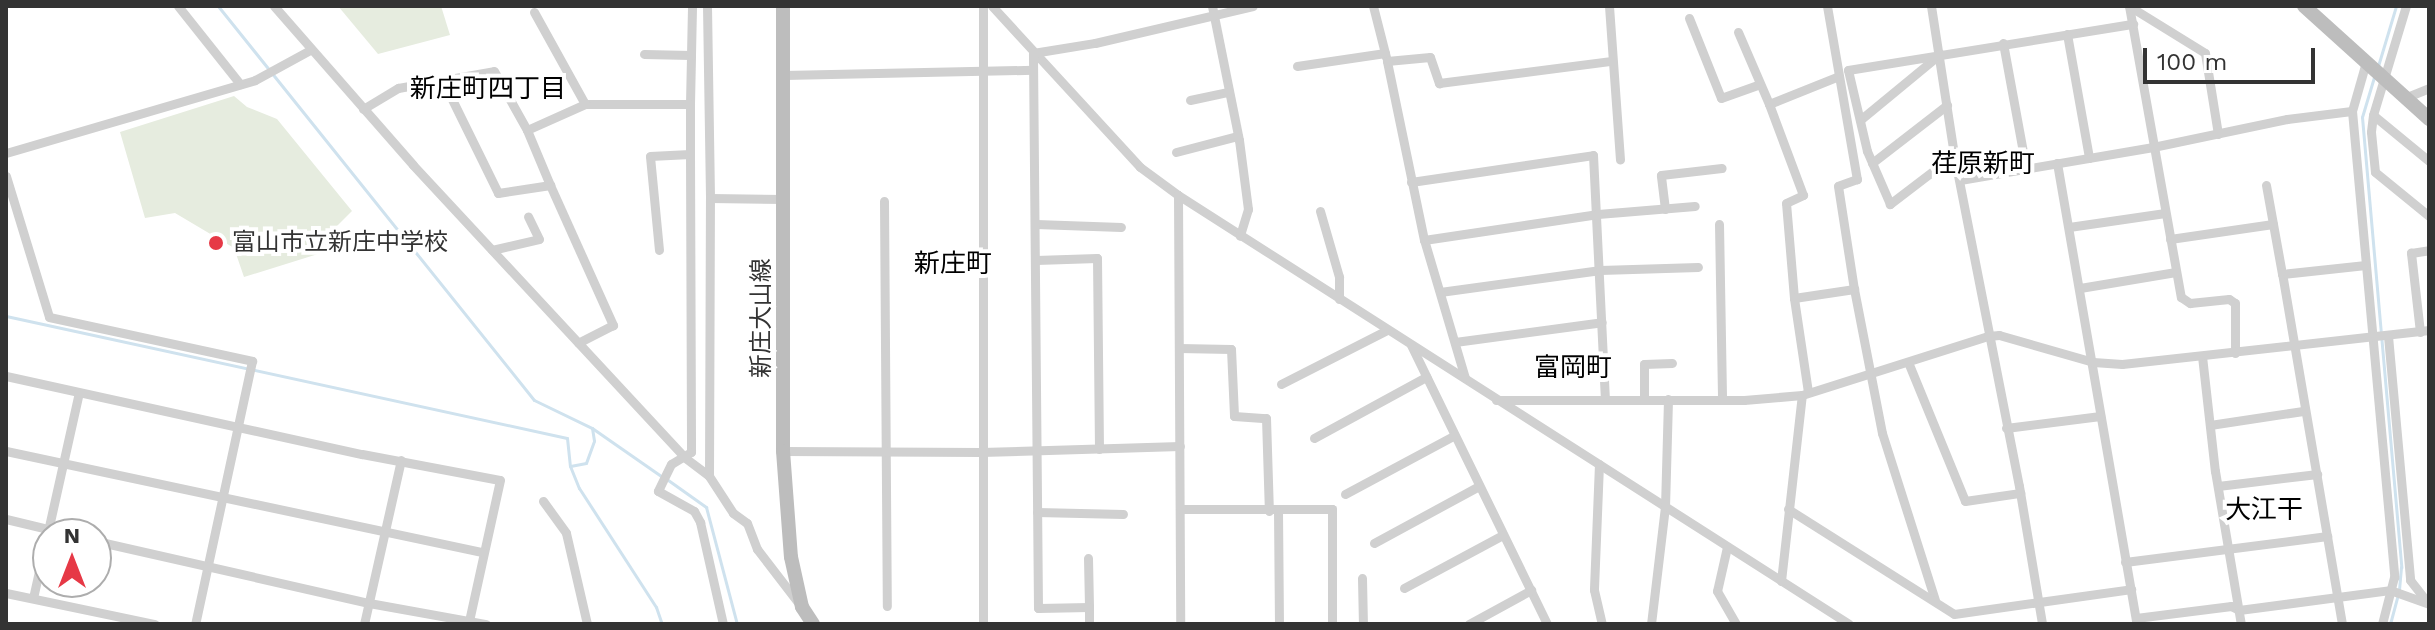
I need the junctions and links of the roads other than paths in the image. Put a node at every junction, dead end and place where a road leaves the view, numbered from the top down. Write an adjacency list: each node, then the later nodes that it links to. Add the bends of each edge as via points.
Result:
1 (178, 6): 38 (street)
2 (274, 6): 23 (street)
3 (692, 6): 27 (street)
4 (707, 6): 74 (street)
5 (783, 6): 35 (main road, 新庄大山線)
6 (983, 6): 33 (street)
7 (992, 6): 24 (street)
8 (1212, 6): 17 (street)
9 (1253, 6): 17 (street)
10 (1373, 6): 28 (street)
11 (1609, 6): 29 (street)
12 (1827, 6): 34 (street)
13 (1931, 6): 26 (street)
14 (2304, 6): 30 (main road)
15 (2406, 6): 36 (street)
16 (534, 12): 44 (street)
17 (1212, 17): 24 (street); 41 (street)
18 (1689, 18): 39 (street, via 1721,98)
19 (2133, 24): 21 (street); 54 (street, via 2129,6 2205,53); 56 (street)
20 (1738, 32): 39 (street)
21 (2067, 34): 22 (street); 61 (street)
22 (2003, 43): 26 (street); 67 (street)
23 (310, 50): 38 (street); 48 (street)
24 (1033, 53): 32 (street); 73 (street, via 1140,167)
25 (644, 54): 27 (street)
26 (1940, 54): 34 (street); 47 (street); 52 (street)
27 (691, 55): 45 (street)
28 (1386, 57): 29 (street, via 1430,57 1439,83); 31 (street); 70 (street)
29 (1610, 61): 62 (street)
30 (2366, 62): 36 (main road); 49 (street)
31 (1297, 66)
32 (1033, 70): 33 (street); 84 (street)
33 (982, 71): 35 (street); 147 (street)
34 (1842, 73): 46 (street); 52 (street); 102 (street, via 1857,179 1838,186)
35 (784, 75): 75 (main road, 新庄大山線)
36 (2384, 78): 42 (main road); 50 (street)
37 (442, 79): 48 (street, via 398,88); 53 (street, via 494,71); 71 (street, via 498,193)
38 (240, 84): 58 (street)
39 (1760, 84): 46 (street)
40 (2429, 88): 42 (street)
41 (1228, 92): 43 (street); 55 (street)
42 (2407, 97): 51 (main road)
43 (1190, 100)
44 (585, 104): 45 (street); 53 (street)
45 (690, 104): 59 (street)
46 (1769, 104): 104 (street, via 1803,195 1786,203)
47 (1947, 105): 60 (street); 64 (street)
48 (363, 109): 92 (street)
49 (2352, 111): 54 (street); 96 (street)
50 (2373, 115): 63 (street); 83 (street, via 2375,172)
51 (2429, 119)
52 (1860, 120): 64 (street)
53 (527, 130): 71 (street)
54 (2218, 134): 56 (street)
55 (1238, 136): 57 (street); 89 (street, via 1248,209)
56 (2153, 147): 61 (street); 80 (street)
57 (1176, 152)
58 (6, 153)
59 (690, 154): 93 (street, via 650,156); 148 (street, via 691,452)
60 (1954, 155): 64 (street, via 1890,204); 69 (street)
61 (2089, 158): 65 (street)
62 (1620, 160)
63 (2429, 161)
64 (1872, 163)
65 (2057, 163): 67 (street); 88 (street)
66 (1722, 168): 78 (street, via 1661,175)
67 (2026, 168): 69 (street)
68 (6, 176): 136 (street, via 49,317 252,361)
69 (1960, 180): 109 (street)
70 (1411, 182): 81 (street, via 1593,155); 91 (street)
71 (550, 185): 113 (street, via 613,325)
72 (2266, 185): 86 (street)
73 (1178, 195): 89 (street); 116 (street)
74 (710, 198): 75 (street); 153 (street)
75 (784, 199): 144 (main road, 新庄大山線)
76 (884, 201): 146 (street)
77 (1695, 206): 78 (street)
78 (1665, 209): 81 (street)
79 (1320, 211): 105 (street, via 1339,277)
80 (2165, 213): 88 (street); 90 (street)
81 (1598, 214): 91 (street); 98 (street)
82 (528, 216): 92 (street, via 539,239)
83 (2429, 216)
84 (1036, 224): 87 (street); 95 (street)
85 (1719, 224): 132 (street)
86 (2273, 224): 90 (street); 100 (street)
87 (1121, 227)
88 (2069, 227): 101 (street)
89 (1240, 236): 105 (street)
90 (2170, 239): 99 (street)
91 (1424, 240): 103 (street)
92 (492, 250): 113 (street)
93 (659, 250)
94 (2429, 250): 108 (street, via 2411,253)
95 (1036, 260): 142 (street, via 1097,258); 145 (street)
96 (2366, 265): 100 (street); 111 (street)
97 (1698, 267): 98 (street)
98 (1600, 270): 103 (street); 106 (street)
99 (2176, 272): 101 (street); 117 (street, via 2181,297 2190,303 2235,303)
100 (2282, 274): 115 (street)
101 (2080, 288): 120 (street)
102 (1854, 289): 104 (street); 122 (street)
103 (1440, 292): 112 (street)
104 (1794, 298): 128 (street)
105 (1339, 299): 107 (street)
106 (1602, 322): 112 (street); 129 (street)
107 (1387, 330): 114 (street); 126 (street)
108 (2424, 331): 110 (street)
109 (1988, 336): 119 (street); 120 (street); 138 (street)
110 (2388, 336): 111 (street); 193 (street, via 2410,580)
111 (2372, 337): 115 (street); 185 (street, via 2394,577)
112 (1455, 342): 125 (street)
113 (578, 343): 148 (street)
114 (1411, 345): 124 (street); 125 (street)
115 (2292, 347): 117 (street); 134 (street)
116 (1179, 348): 141 (street); 163 (street, via 1231,349 1234,416 1266,418)
117 (2235, 353): 118 (street)
118 (2202, 356): 120 (street); 137 (street)
119 (1908, 362): 122 (street); 156 (street, via 1965,501)
120 (2093, 362): 135 (street)
121 (1672, 363): 130 (street, via 1644,364)
122 (1870, 374): 128 (street); 190 (street, via 1896,485)
123 (6, 376): 127 (street)
124 (1426, 377): 139 (street); 140 (street)
125 (1465, 378): 133 (street)
126 (1281, 384)
127 (79, 393): 136 (street); 150 (street)
128 (1805, 393): 132 (street); 162 (street)
129 (1605, 398): 130 (street); 133 (street)
130 (1644, 399): 131 (street)
131 (1668, 399): 132 (street); 160 (street)
132 (1722, 399)
133 (1496, 400): 151 (street)
134 (2303, 411): 137 (street); 152 (street, via 2309,419)
135 (2100, 416): 138 (street); 178 (street)
136 (237, 425): 149 (street); 158 (street)
137 (2210, 425): 155 (street)
138 (2006, 428): 156 (street)
139 (1453, 436): 154 (street); 157 (street)
140 (1314, 438)
141 (1180, 446): 142 (street); 161 (street)
142 (1099, 449): 145 (street)
143 (6, 451): 150 (street)
144 (783, 451): 146 (street); 195 (main road, 新庄大山線, via 788,540)
145 (1037, 451): 147 (street); 164 (street)
146 (886, 452): 147 (street); 194 (street)
147 (981, 452): 207 (street)
148 (684, 457): 153 (street); 205 (street, via 671,464 658,491 694,511 700,522)
149 (401, 460): 169 (street); 176 (street, via 500,480)
150 (64, 461): 158 (street); 166 (street)
151 (1599, 464): 160 (street); 215 (street, via 1594,590)
152 (2317, 474): 155 (street); 171 (street)
153 (709, 476): 195 (street)
154 (1479, 486): 170 (street); 172 (street)
155 (2218, 486): 175 (street)
156 (2020, 493): 191 (street)
157 (1345, 494)
158 (222, 498): 169 (street); 179 (street)
159 (543, 501): 204 (street, via 566,533)
160 (1665, 507): 174 (street); 216 (street)
161 (1180, 509): 163 (street); 209 (street)
162 (1788, 509): 181 (street); 190 (street)
163 (1273, 511): 210 (street); 211 (street, via 1332,509)
164 (1037, 512): 165 (street); 196 (street, via 1038,608)
165 (1123, 514)
166 (51, 518)
167 (6, 519): 168 (street)
168 (32, 525)
169 (384, 530): 176 (street); 192 (street)
170 (1503, 535): 182 (street); 184 (street)
171 (2327, 536): 175 (street); 187 (street)
172 (1374, 543)
173 (112, 545): 179 (street)
174 (1727, 547): 181 (street); 217 (street, via 1717,591)
175 (2228, 549): 178 (street); 197 (street)
176 (483, 552): 198 (street)
177 (1088, 558): 196 (street)
178 (2125, 562): 183 (street)
179 (207, 568): 192 (street); 201 (street)
180 (1362, 578): 212 (street)
181 (1781, 581): 218 (street)
182 (1404, 588)
183 (2131, 589): 191 (street); 199 (street)
184 (1531, 590): 213 (street); 214 (street)
185 (2390, 590): 187 (street); 193 (street); 222 (street)
186 (6, 593): 188 (street)
187 (2337, 597): 197 (street); 221 (street)
188 (32, 598)
189 (33, 598): 200 (street)
190 (1935, 600): 191 (street, via 1954,614)
191 (2038, 601): 219 (street)
192 (369, 603): 198 (street); 202 (street)
193 (2429, 605)
194 (887, 606)
195 (802, 607): 206 (main road, 新庄大山線)
196 (1089, 607): 208 (street)
197 (2239, 610): 199 (street, via 2231,606); 220 (street)
198 (469, 621): 203 (street)
199 (2137, 621)
200 (155, 624)
201 (195, 624)
202 (364, 624)
203 (486, 624)
204 (587, 624)
205 (723, 624)
206 (813, 624)
207 (983, 624)
208 (1089, 624)
209 (1180, 624)
210 (1279, 624)
211 (1332, 624)
212 (1363, 624)
213 (1469, 624)
214 (1547, 624)
215 (1602, 624)
216 (1651, 624)
217 (1736, 624)
218 (1849, 624)
219 (2042, 624)
220 (2241, 624)
221 (2342, 624)
222 (2382, 624)

